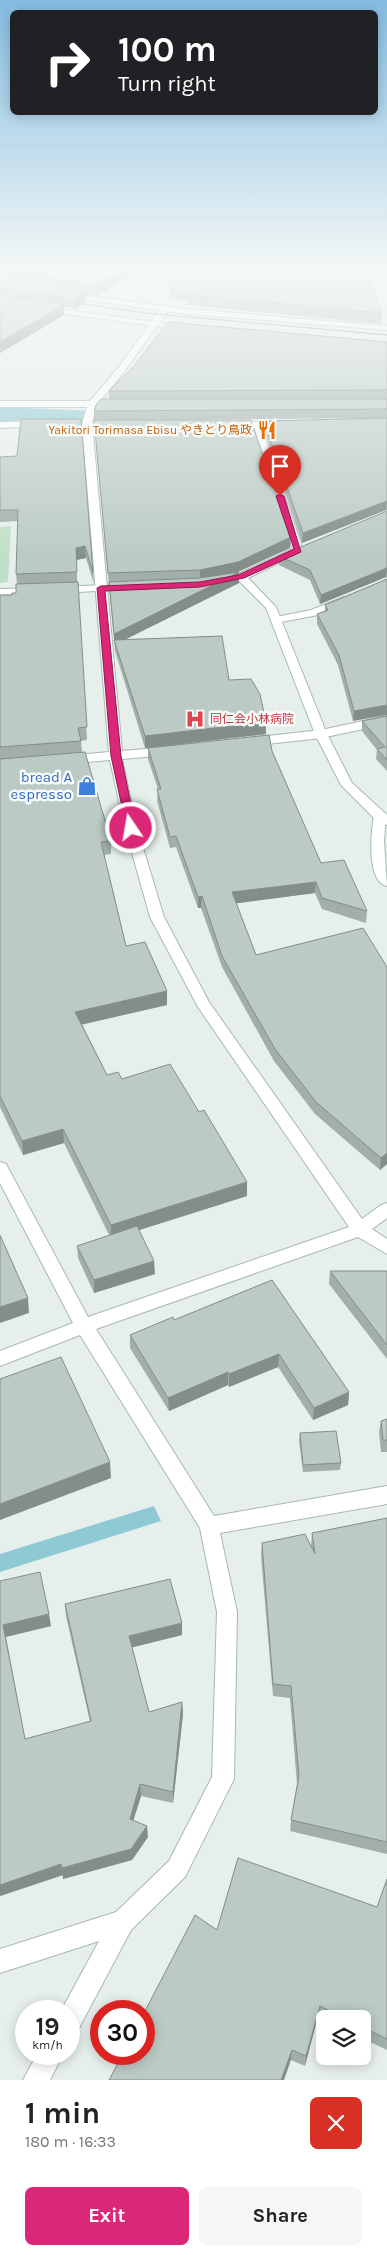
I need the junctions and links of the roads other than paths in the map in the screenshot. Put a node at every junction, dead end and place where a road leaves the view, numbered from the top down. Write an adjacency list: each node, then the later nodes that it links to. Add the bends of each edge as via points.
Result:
1 (123, 367): 3 (street)
2 (0, 404): 3 (street)
3 (92, 404): 4 (street); 13 (street, via 88,424)
4 (112, 404)
5 (48, 424): 7 (street)
6 (293, 424): 9 (street)
7 (0, 425)
8 (226, 425): 9 (street)
9 (256, 425): 10 (street, via 302,548)
10 (241, 576): 11 (street); 16 (street, via 271,606)
11 (208, 583)
12 (140, 587): 13 (street)
13 (101, 588): 14 (street); 21 (street)
14 (0, 592)
15 (350, 598): 16 (street, via 314,613)
16 (276, 620): 18 (street)
17 (387, 720): 18 (street)
18 (321, 734): 19 (street); 23 (street, via 347,785)
19 (233, 744)
20 (184, 749): 21 (street)
21 (116, 756): 22 (street); 27 (street, via 131,828 157,917 203,1004)
22 (58, 761)
23 (383, 818): 24 (street, via 376,846)
24 (387, 882)
25 (0, 1168): 29 (street)
26 (387, 1209): 27 (street)
27 (360, 1230): 28 (street); 29 (street)
28 (387, 1247)
29 (84, 1326): 30 (street); 32 (street)
30 (0, 1359)
31 (387, 1495): 32 (street)
32 (209, 1526): 33 (street, via 227,1612 223,1778 176,1869)
33 (123, 1922): 34 (street); 35 (street)
34 (0, 1961)
35 (80, 2001)
36 (44, 2065): 37 (street)
37 (36, 2080)

